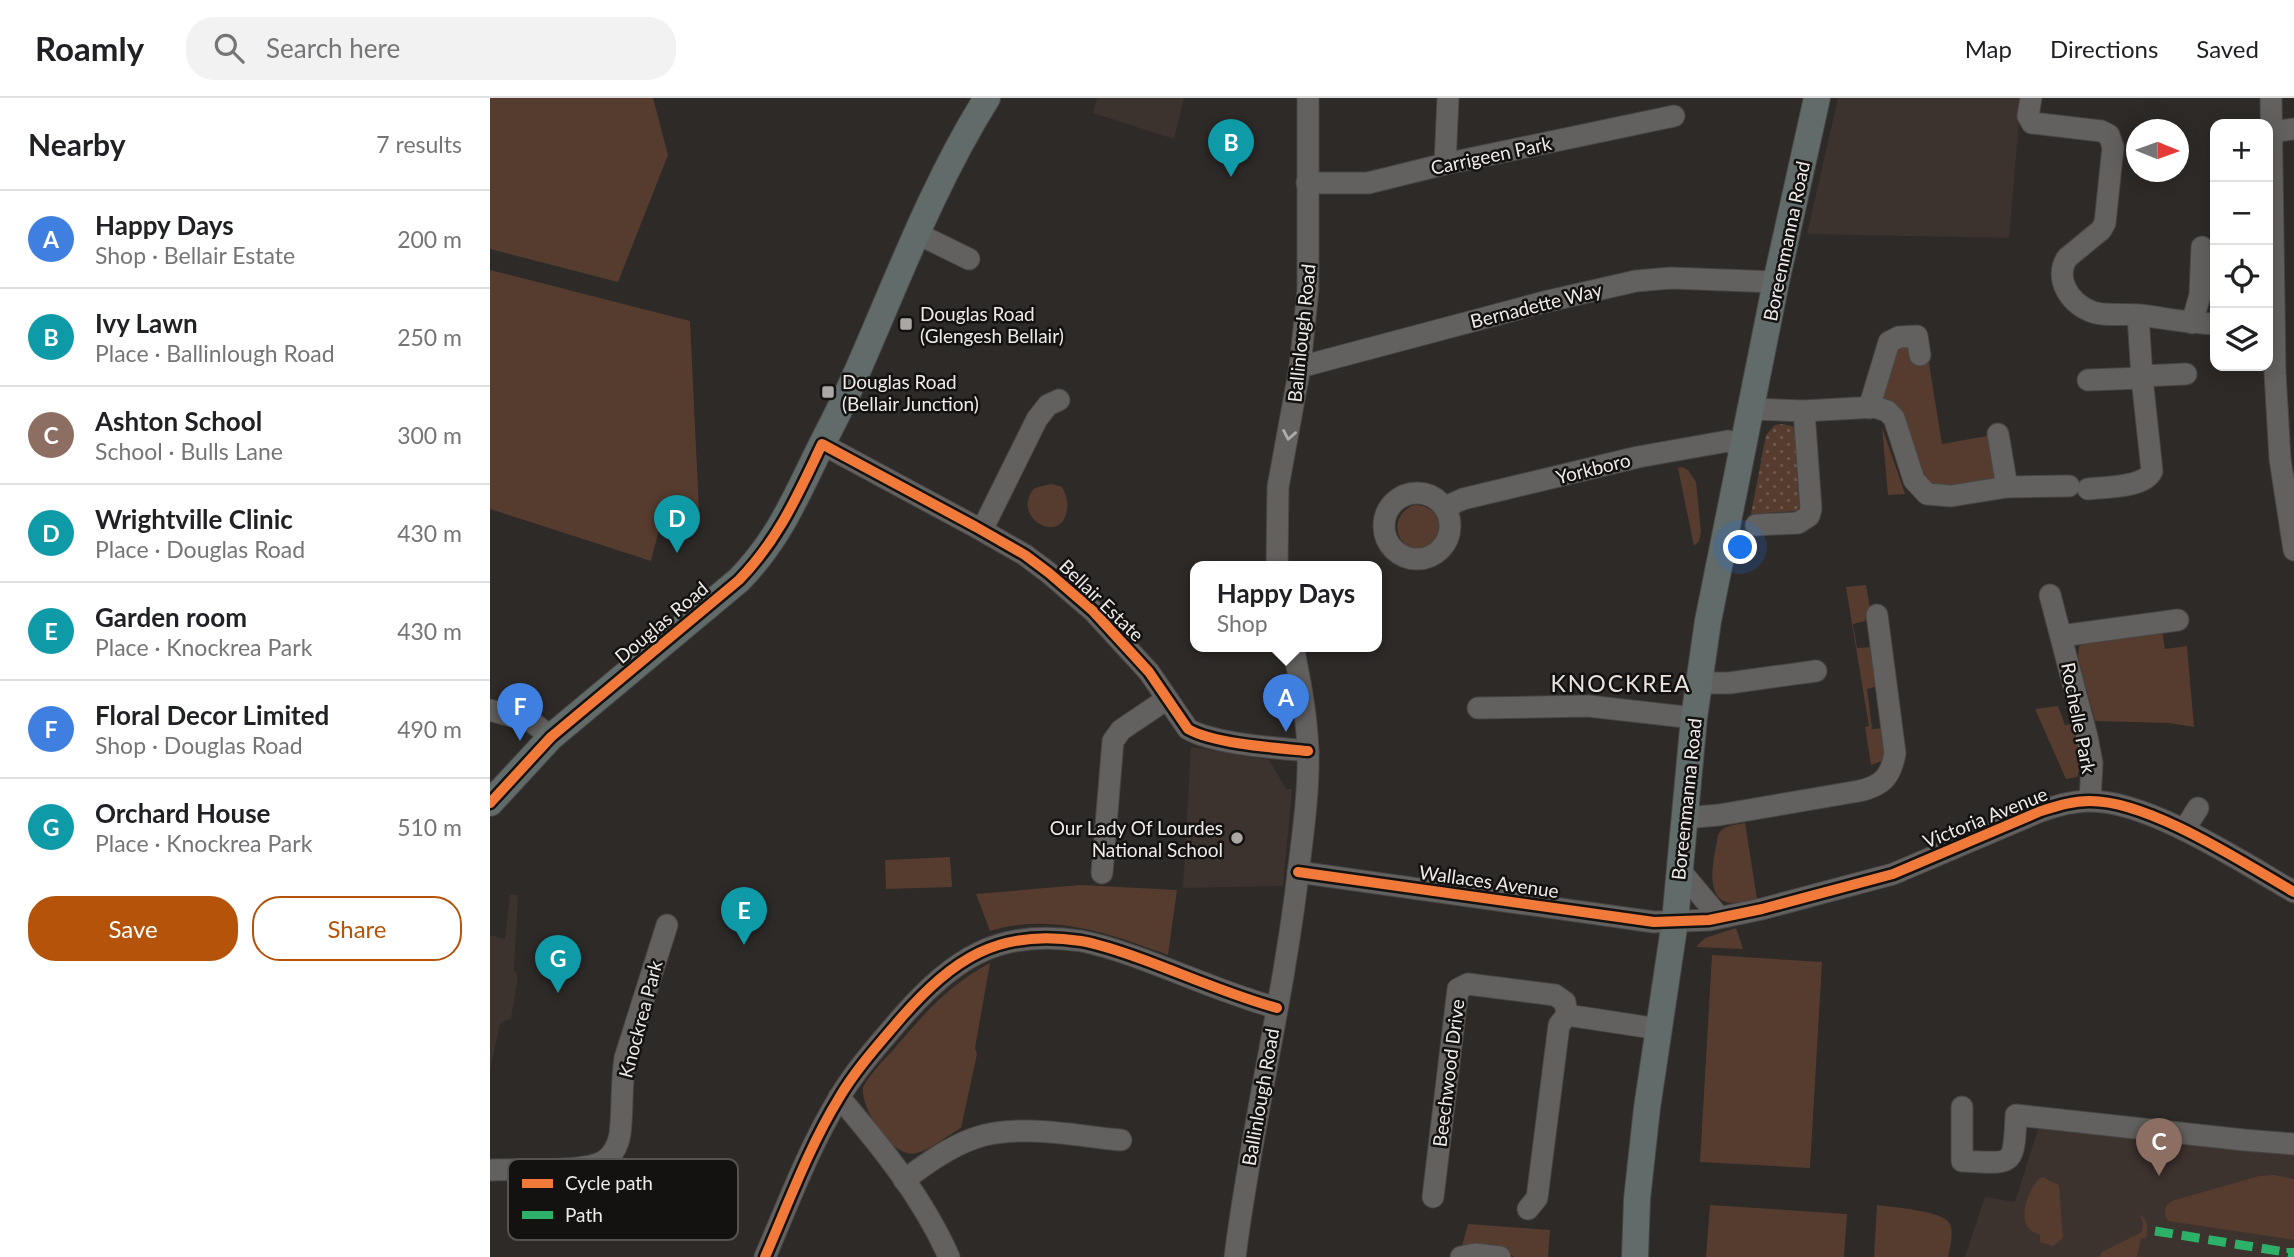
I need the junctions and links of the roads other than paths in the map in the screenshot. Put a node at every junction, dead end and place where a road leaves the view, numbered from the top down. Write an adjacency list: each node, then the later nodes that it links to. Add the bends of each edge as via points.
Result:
1 (987, 98): 14 (main road, Douglas Road)
2 (1308, 98): 13 (street, Ballinlough Road)
3 (1448, 98): 11 (street)
4 (1817, 98): 17 (main road, Boreenmanna Road)
5 (2031, 98): 19 (street, via 2028,116 2032,123 2101,131 2112,140 2105,223 2067,258 2062,280 2082,306 2097,313)
6 (2271, 98): 8 (street)
7 (1674, 116): 11 (street, Carrigeen Park)
8 (2270, 119)
9 (2294, 130): 10 (street)
10 (2273, 132)
11 (1445, 164): 13 (street, Carrigeen Park, via 1368,183)
12 (2270, 182): 18 (street)
13 (1307, 183): 24 (street, Ballinlough Road, via 1309,268)
14 (916, 233): 16 (street); 33 (main road, Douglas Road)
15 (2202, 247): 20 (street, via 2200,295)
16 (969, 259)
17 (1776, 282): 24 (street, Bernadette Way, via 1636,281); 29 (main road, Boreenmanna Road)
18 (2270, 308)
19 (2138, 315): 20 (street); 26 (street)
20 (2192, 323): 21 (street)
21 (2210, 324)
22 (2273, 349): 35 (street)
23 (1920, 355): 30 (street, via 1917,336 1889,342)
24 (1300, 368): 41 (street, Ballinlough Road, one-way to 41, via 1278,490)
25 (2186, 374): 26 (street)
26 (2142, 377): 27 (street); 36 (street, via 2150,475 2141,482)
27 (2088, 380)
28 (1059, 400): 39 (street, via 1037,419)
29 (1750, 408): 31 (street); 34 (main road, Boreenmanna Road)
30 (1869, 408): 31 (street); 36 (street, via 1882,409 1894,418 1914,481 1927,494 1951,496)
31 (1804, 411): 38 (street, via 1809,516 1798,523)
32 (1998, 434): 36 (street)
33 (822, 443): 39 (street, Bellair Estate); 53 (main road, Douglas Road, via 789,513 754,565)
34 (1742, 447): 37 (street, Yorkboro, via 1728,441 1638,457); 48 (main road, Boreenmanna Road)
35 (2287, 459): 40 (street)
36 (2007, 487)
37 (1445, 507)
38 (1756, 526)
39 (982, 530): 49 (street, Bellair Estate, via 1025,555 1073,592 1149,672)
40 (2294, 550)
41 (1278, 561)
42 (2050, 595): 45 (street, Rochelle Park)
43 (1877, 615): 58 (street, via 1895,752 1890,771 1879,785)
44 (2178, 620): 45 (street, Rochelle Park)
45 (2061, 636): 55 (street, Rochelle Park, via 2092,763)
46 (1294, 652): 54 (street, Ballinlough Road)
47 (1816, 671): 48 (street)
48 (1699, 684): 52 (main road, Boreenmanna Road)
49 (1167, 699): 54 (street, Bellair Estate, via 1183,724 1196,734); 62 (street, via 1112,741)
50 (1478, 708): 52 (street, via 1588,706)
51 (490, 710): 53 (street, via 532,722)
52 (1694, 718): 58 (main road, Boreenmanna Road)
53 (551, 737): 56 (main road, Douglas Road)
54 (1308, 751): 61 (street, Ballinlough Road)
55 (2090, 801): 59 (street, Victoria Avenue, via 2117,803); 64 (street, Victoria Avenue, via 2063,804 2016,821 1893,874)
56 (490, 803)
57 (2198, 808): 59 (street)
58 (1684, 818): 60 (main road, Boreenmanna Road)
59 (2184, 830): 63 (street, Victoria Avenue)
60 (1679, 869): 64 (street); 65 (main road, Boreenmanna Road)
61 (1298, 872): 65 (street, Wallaces Avenue, via 1654,922); 67 (street, Ballinlough Road)
62 (1102, 873)
63 (2294, 892)
64 (1719, 918): 65 (street, Victoria Avenue)
65 (1675, 921): 69 (main road, Boreenmanna Road)
66 (667, 925): 74 (street, Knockrea Park, via 625,1058 620,1133 615,1151)
67 (1277, 1008): 70 (street, via 1097,944 1050,938 1018,940 971,956 947,971 884,1038); 82 (street, Ballinlough Road)
68 (1567, 1015): 69 (street); 78 (street, Beechwood Drive, via 1565,1002 1555,995 1468,984 1458,989); 79 (street, via 1559,1026 1537,1198)
69 (1659, 1029): 85 (main road, Boreenmanna Road, via 1641,1162)
70 (839, 1097): 77 (street); 80 (street)
71 (1962, 1107): 73 (street, via 1962,1161 2011,1158 2016,1115)
72 (1121, 1140): 77 (street, via 1033,1132 987,1135 956,1147)
73 (2294, 1144)
74 (606, 1159)
75 (508, 1169): 76 (street, Knockrea Park)
76 (490, 1170)
77 (904, 1180): 81 (street)
78 (1433, 1197)
79 (1528, 1209)
80 (765, 1257)
81 (949, 1257)
82 (1235, 1257)
83 (1461, 1257): 84 (street)
84 (1500, 1257)
85 (1635, 1257)

